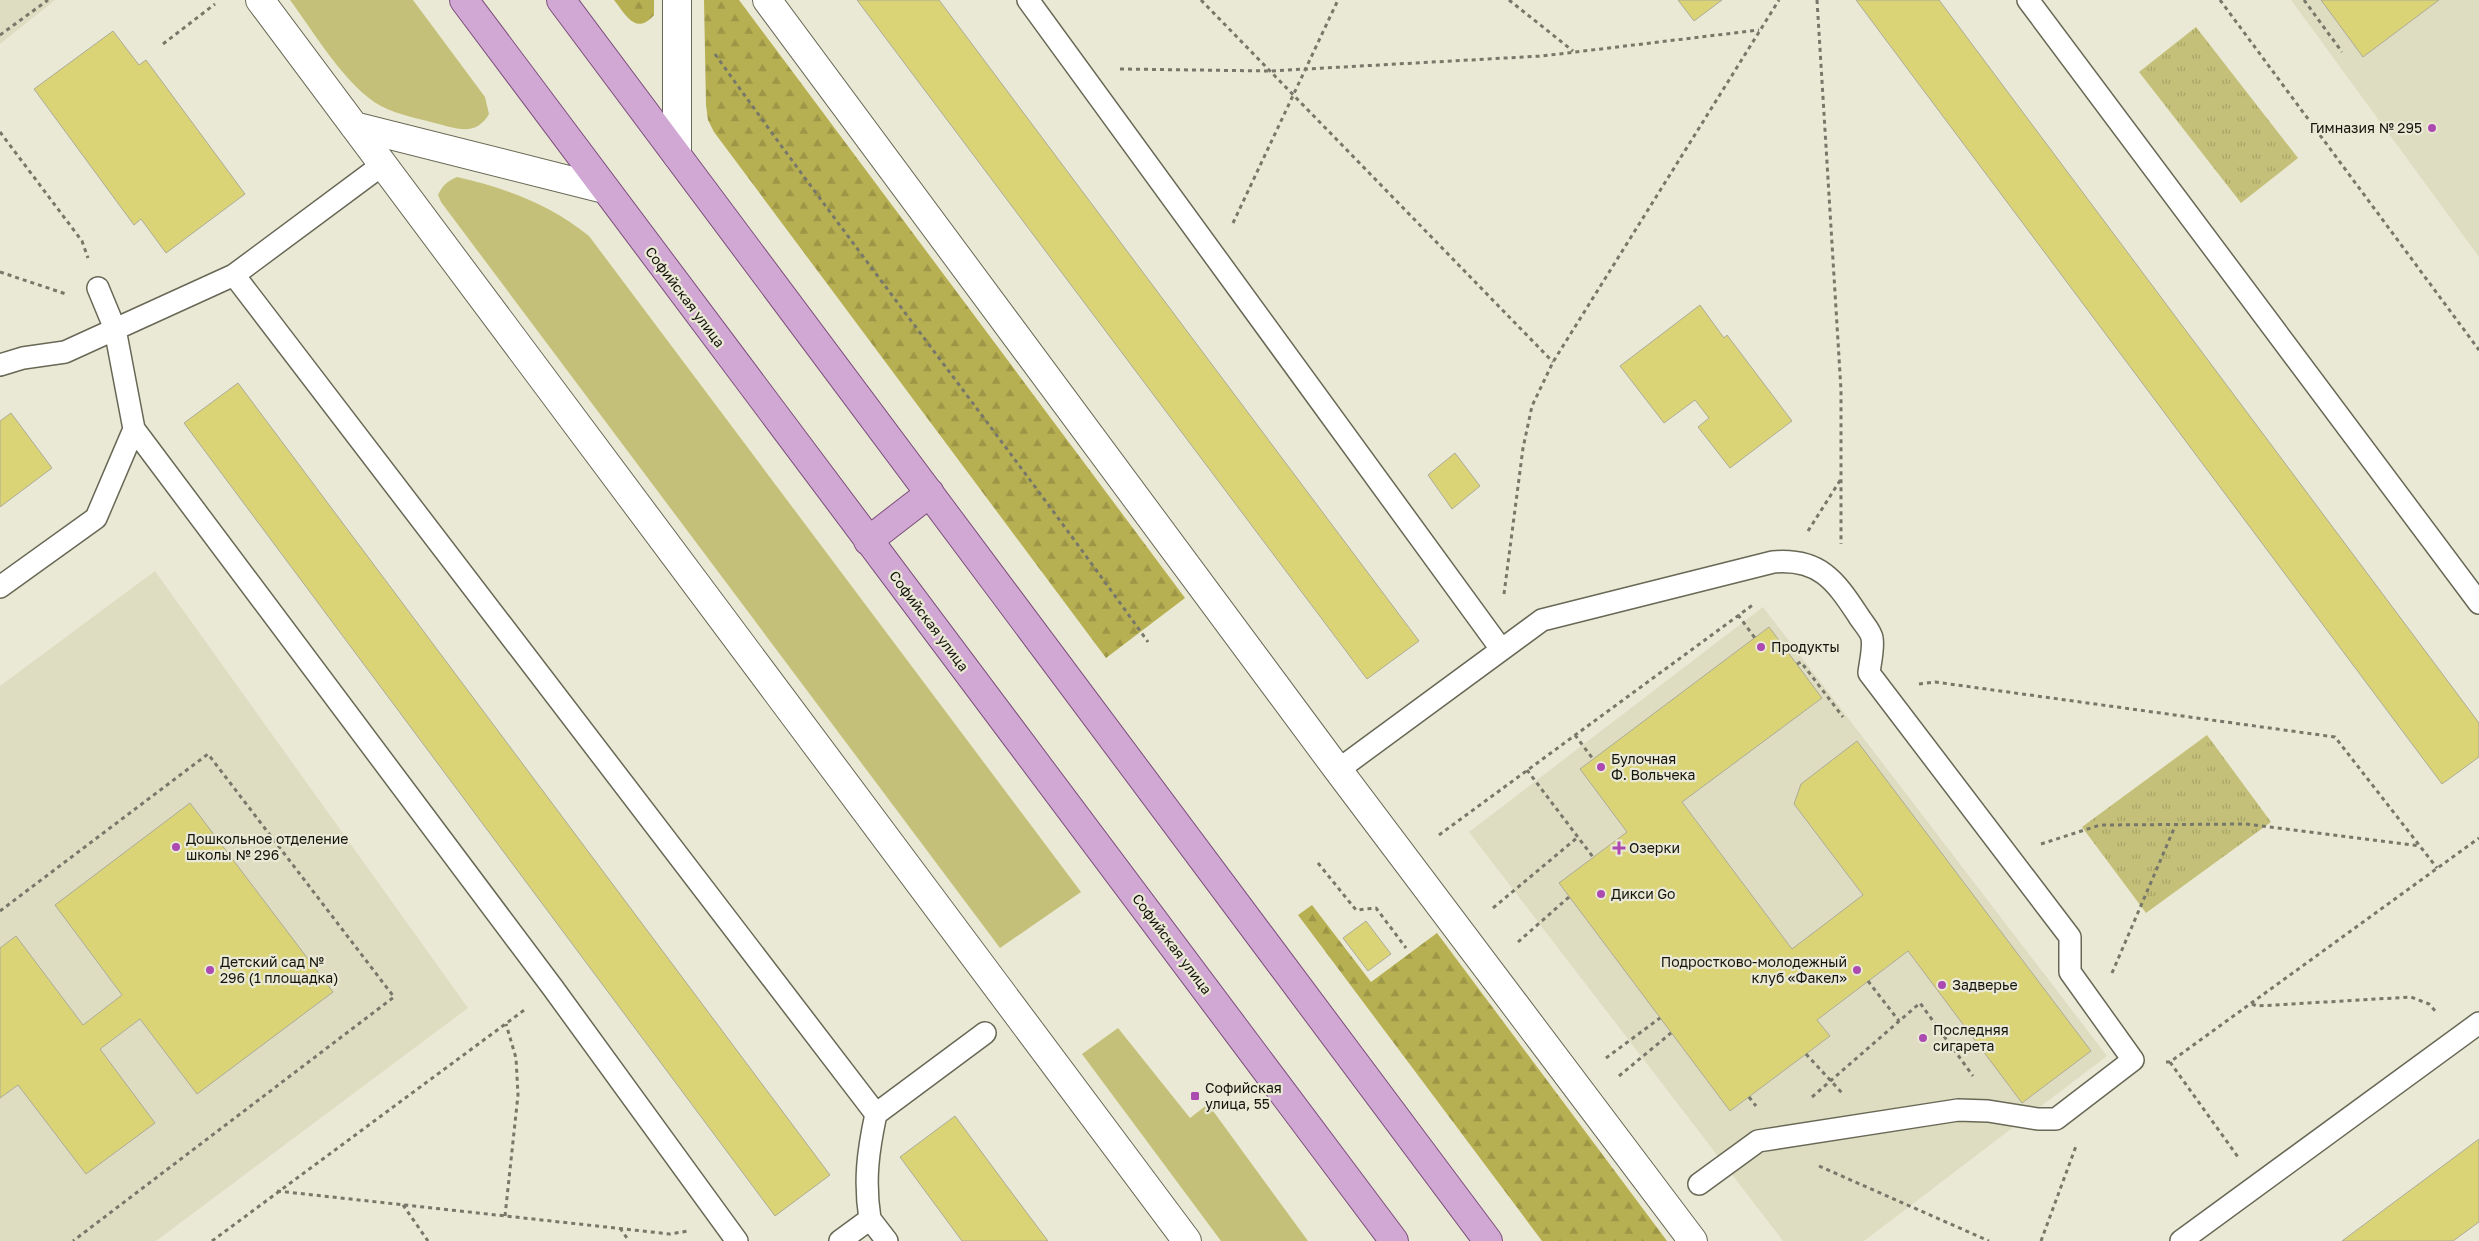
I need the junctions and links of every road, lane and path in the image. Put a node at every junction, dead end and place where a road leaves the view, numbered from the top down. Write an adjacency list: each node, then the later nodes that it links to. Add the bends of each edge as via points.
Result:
1 (46, 0): 18 (path)
2 (260, 0): 26 (street)
3 (464, 0): 30 (main road, Софийская улица)
4 (561, 0): 28 (main road)
5 (767, 0): 57 (street)
6 (1028, 0): 22 (lane)
7 (1201, 0): 24 (path)
8 (1338, 0): 23 (path)
9 (1509, 0): 20 (path)
10 (1779, 0): 17 (path)
11 (1817, 0): 40 (path, via 1841,390)
12 (2028, 0): 46 (lane)
13 (2220, 0): 36 (path)
14 (2304, 0): 21 (path)
15 (214, 4): 19 (path)
16 (677, 6): 28 (street); 50 (path)
17 (1760, 30): 20 (path); 37 (path)
18 (0, 36)
19 (163, 44)
20 (1573, 52): 23 (path)
21 (2342, 52)
22 (1078, 69): 24 (path); 31 (lane)
23 (1306, 69): 24 (path); 25 (path)
24 (1270, 71): 25 (path)
25 (1292, 94): 31 (path); 37 (path)
26 (354, 126): 29 (street); 30 (street)
27 (0, 132): 34 (path, via 82,241)
28 (677, 155): 41 (main road)
29 (382, 164): 33 (lane); 106 (street)
30 (604, 189): 42 (main road, Софийская улица)
31 (1216, 259): 51 (lane)
32 (0, 272): 34 (path)
33 (234, 275): 35 (lane); 90 (lane)
34 (102, 297): 35 (lane)
35 (115, 329): 38 (lane, via 65,352 22,358); 39 (lane)
36 (2479, 350)
37 (1552, 362): 51 (path, via 1532,406 1523,448 1504,576)
38 (0, 365)
39 (134, 429): 45 (lane, via 96,518); 74 (lane)
40 (1841, 478): 43 (path); 44 (path, via 1840,555)
41 (930, 493): 42 (main road); 108 (main road)
42 (868, 541): 107 (main road, Софийская улица)
43 (1788, 561): 44 (lane, via 1819,569); 51 (lane, via 1751,567 1542,620)
44 (1831, 577): 53 (lane, via 1872,638 1869,673)
45 (0, 587)
46 (2479, 603)
47 (1754, 604): 48 (path)
48 (1738, 615): 49 (path); 55 (path)
49 (1755, 638)
50 (1148, 642)
51 (1501, 649): 57 (lane)
52 (1797, 664): 54 (path, via 1801,662)
53 (1881, 689): 63 (path, via 1935,682 2335,737); 64 (lane)
54 (1843, 717)
55 (1575, 735): 56 (path); 58 (path)
56 (1594, 759)
57 (1338, 770): 109 (street)
58 (1527, 770): 60 (path); 61 (path)
59 (2176, 824): 63 (path, via 2246,824); 64 (path, via 2100,825); 76 (path)
60 (1438, 835)
61 (1578, 838): 65 (path); 69 (path)
62 (2479, 838): 67 (path)
63 (2420, 846): 67 (path)
64 (2007, 855): 76 (lane, via 2070,937 2070,972)
65 (1593, 858)
66 (1318, 863): 72 (path, via 1356,910 1376,908)
67 (2437, 868): 75 (path)
68 (1569, 897): 71 (path)
69 (1493, 908)
70 (0, 911): 100 (path, via 208,754 394,997)
71 (1518, 942)
72 (1406, 948)
73 (1868, 981): 78 (path)
74 (553, 988): 79 (path); 99 (lane)
75 (2251, 1003): 83 (path, via 2257,1006 2411,997 2429,1004); 87 (path)
76 (2096, 1008): 86 (lane)
77 (1660, 1018): 85 (path)
78 (1900, 1021)
79 (506, 1023): 94 (path); 96 (path, via 516,1058 518,1095)
80 (2479, 1023): 83 (lane)
81 (986, 1033): 90 (lane)
82 (1671, 1033): 88 (path)
83 (2457, 1039): 93 (lane)
84 (1806, 1054): 91 (path)
85 (1606, 1058)
86 (2133, 1060): 87 (path); 89 (lane)
87 (2170, 1062): 93 (path)
88 (1619, 1076)
89 (2064, 1112): 91 (lane, via 2056,1119 2038,1119 1958,1110); 110 (path, via 2076,1147)
90 (876, 1114): 97 (lane, via 869,1145 866,1190)
91 (1868, 1124): 92 (lane, via 1758,1141)
92 (1699, 1184)
93 (2258, 1185): 111 (lane)
94 (278, 1192): 95 (path); 101 (path)
95 (402, 1204): 96 (path); 102 (path)
96 (505, 1216): 98 (path)
97 (870, 1219): 104 (lane); 105 (lane)
98 (620, 1228): 99 (path, via 670,1234); 103 (path)
99 (731, 1233)
100 (73, 1241)
101 (212, 1241)
102 (428, 1241)
103 (629, 1241)
104 (840, 1241)
105 (887, 1241)
106 (1187, 1241)
107 (1394, 1241)
108 (1488, 1241)
109 (1693, 1241)
110 (2041, 1241)
111 (2181, 1241)

